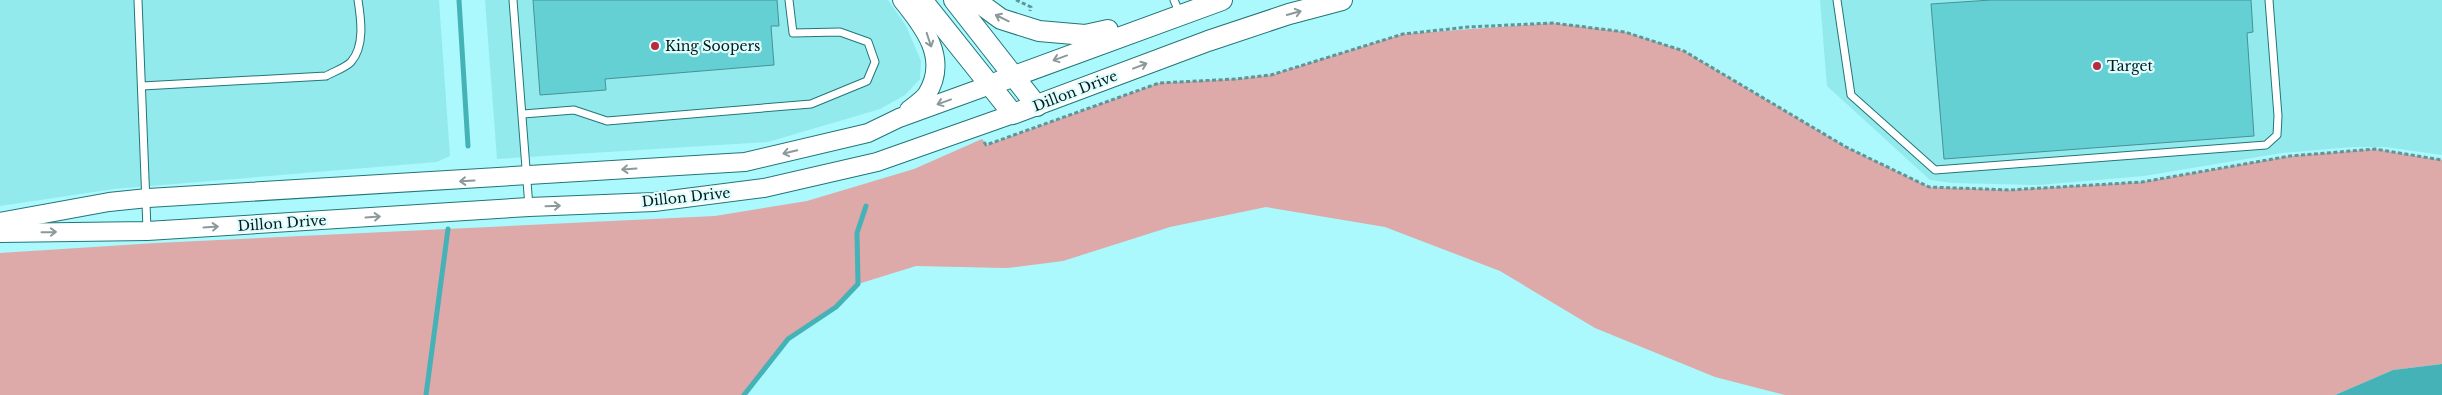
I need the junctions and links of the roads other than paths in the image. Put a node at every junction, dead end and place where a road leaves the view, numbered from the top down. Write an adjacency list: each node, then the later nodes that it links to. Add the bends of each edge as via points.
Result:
1 (138, 0): 16 (lane)
2 (358, 0): 16 (lane, via 362,21 359,46 350,62 326,76)
3 (513, 0): 18 (lane)
4 (789, 0): 18 (lane, via 793,33 840,32 868,42 875,62 867,81 811,104 607,121 574,110)
5 (902, 0): 20 (street, one-way to 20, via 926,29 936,62 926,96)
6 (922, 0): 15 (main road)
7 (954, 0): 14 (main road)
8 (975, 0): 13 (main road, one-way to 8, via 1084,35 1039,30 1001,19)
9 (1222, 0): 13 (main road)
10 (1342, 0): 17 (main road, Dillon Drive, one-way to 10, via 1208,41)
11 (1837, 0): 12 (lane, via 1851,95 1935,170 2266,145 2276,136 2278,116)
12 (2269, 0)
13 (1174, 11): 14 (main road, one-way to 14)
14 (1012, 76): 15 (main road); 17 (main road)
15 (990, 85): 19 (main road); 20 (street, one-way to 20)
16 (142, 86): 22 (lane)
17 (1036, 106): 19 (main road, Dillon Drive)
18 (523, 114): 21 (lane)
19 (1013, 114): 23 (street, Dillon Drive, one-way to 19, via 654,202 764,188 877,162)
20 (899, 118): 21 (street, one-way to 21, via 868,133 745,162)
21 (527, 177): 22 (street, one-way to 22); 23 (lane)
22 (148, 198): 24 (street); 25 (lane)
23 (529, 207): 25 (street, Dillon Drive, one-way to 23)
24 (0, 222)
25 (147, 231): 26 (street, Dillon Drive, one-way to 25)
26 (0, 233)

